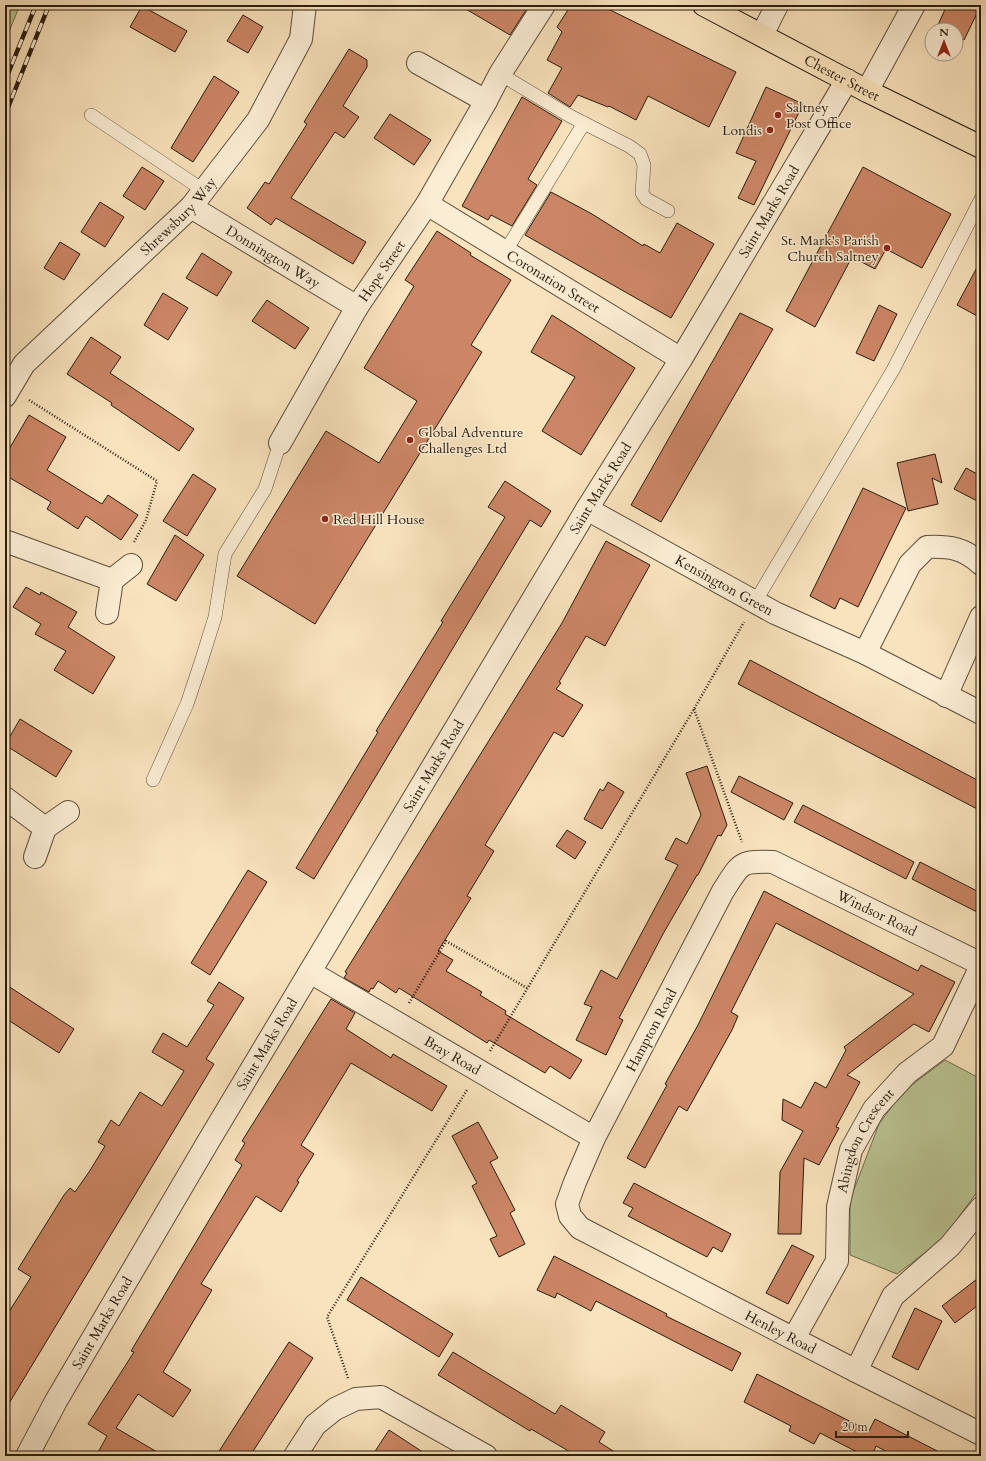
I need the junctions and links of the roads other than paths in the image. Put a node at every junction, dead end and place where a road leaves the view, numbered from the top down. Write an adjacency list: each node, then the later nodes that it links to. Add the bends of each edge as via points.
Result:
1 (305, 5): 15 (street, Shrewsbury Way, via 301,40 258,120)
2 (544, 5): 8 (street, Hope Street)
3 (704, 5): 6 (main road, Chester Street)
4 (777, 5): 6 (street)
5 (914, 5): 10 (street)
6 (762, 35): 9 (main road, Chester Street)
7 (418, 63): 11 (street)
8 (500, 74): 11 (street, Hope Street); 13 (lane)
9 (847, 80): 10 (main road, Chester Street); 21 (street, Saint Marks Road)
10 (867, 92): 14 (main road, Chester Street)
11 (486, 101): 17 (street, Hope Street)
12 (91, 115): 15 (lane)
13 (584, 123): 18 (lane, via 640,154 644,165 642,193 646,199); 19 (lane)
14 (981, 148)
15 (197, 198): 20 (street, Donnington Way); 22 (street, Shrewsbury Way, via 24,364)
16 (981, 199): 29 (lane, via 893,370)
17 (427, 204): 19 (street, Coronation Street); 20 (street, Hope Street)
18 (668, 211)
19 (506, 252): 21 (street, Coronation Street)
20 (357, 307): 23 (street, Hope Street)
21 (681, 359): 24 (street, Saint Marks Road)
22 (7, 392)
23 (280, 443): 35 (lane, via 265,489 225,554 215,617 206,647 187,704)
24 (587, 509): 29 (street, Kensington Green); 42 (street, Saint Marks Road)
25 (5, 541): 28 (street)
26 (981, 564): 32 (street, via 973,557 948,546 927,547 910,564)
27 (130, 565): 28 (street)
28 (112, 580): 30 (street)
29 (755, 602): 32 (street, Kensington Green)
30 (107, 613)
31 (981, 617): 33 (street)
32 (865, 653): 33 (street, Kensington Green)
33 (946, 696): 34 (street, Kensington Green)
34 (981, 713)
35 (153, 780)
36 (5, 798): 38 (street)
37 (68, 812): 38 (street)
38 (45, 828): 39 (street)
39 (35, 857)
40 (773, 862): 41 (street, Windsor Road); 43 (street, Hampton Road, via 749,861 737,869 723,891)
41 (981, 965): 46 (street, Abingdon Crescent, via 943,1046 907,1074 874,1109 851,1150 838,1207 837,1261)
42 (310, 972): 43 (street, Bray Road); 49 (street, Saint Marks Road, via 56,1401)
43 (594, 1138): 45 (street, Hampton Road, via 567,1204 570,1216)
44 (981, 1208): 47 (street, via 950,1246 893,1296)
45 (580, 1228): 46 (street, Henley Road)
46 (794, 1338): 47 (street, Henley Road)
47 (856, 1371): 48 (street, Henley Road)
48 (981, 1434)
49 (27, 1456)
50 (295, 1456): 51 (street, via 315,1425 335,1409 356,1399 381,1397)
51 (486, 1456)

